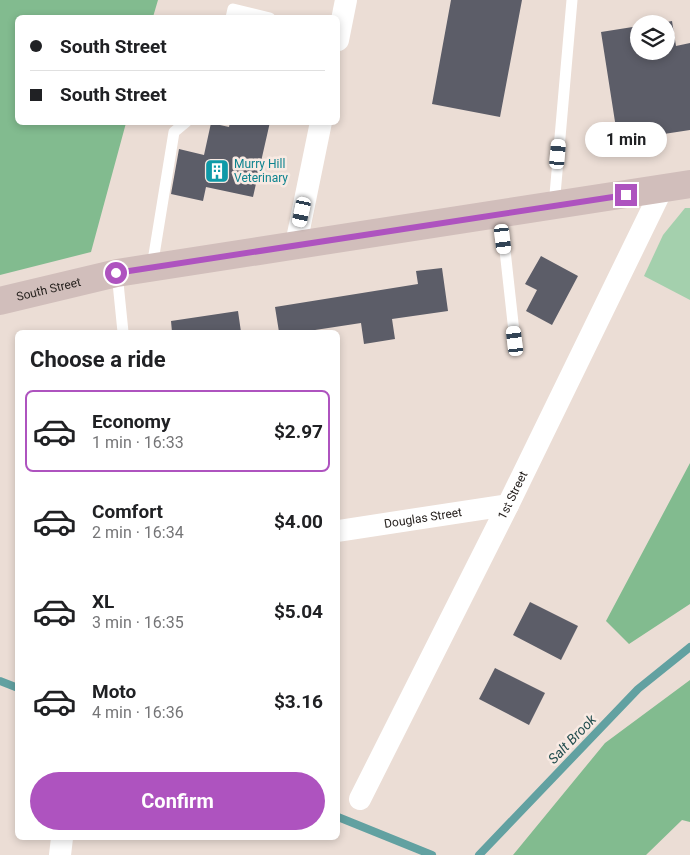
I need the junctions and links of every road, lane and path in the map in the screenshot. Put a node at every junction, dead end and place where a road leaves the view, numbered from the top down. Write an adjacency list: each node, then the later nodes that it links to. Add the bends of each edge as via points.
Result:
1 (346, 0): 5 (street)
2 (572, 0): 10 (lane)
3 (232, 15): 4 (lane, via 233,9)
4 (258, 15)
5 (340, 27)
6 (182, 125): 13 (lane, via 174,132)
7 (320, 125): 12 (street)
8 (690, 184): 9 (street, South Street)
9 (662, 189): 10 (street, South Street); 18 (street, 1st Street)
10 (554, 206): 11 (street, South Street)
11 (500, 214): 12 (street, South Street); 17 (lane)
12 (296, 244): 13 (street, South Street)
13 (152, 267): 14 (street, South Street)
14 (116, 273): 15 (street, South Street); 16 (lane)
15 (0, 302)
16 (123, 330)
17 (515, 341)
18 (508, 504): 19 (street, Douglas Street); 20 (street, 1st Street)
19 (340, 531)
20 (360, 799)
21 (62, 840): 22 (street)
22 (60, 855)

